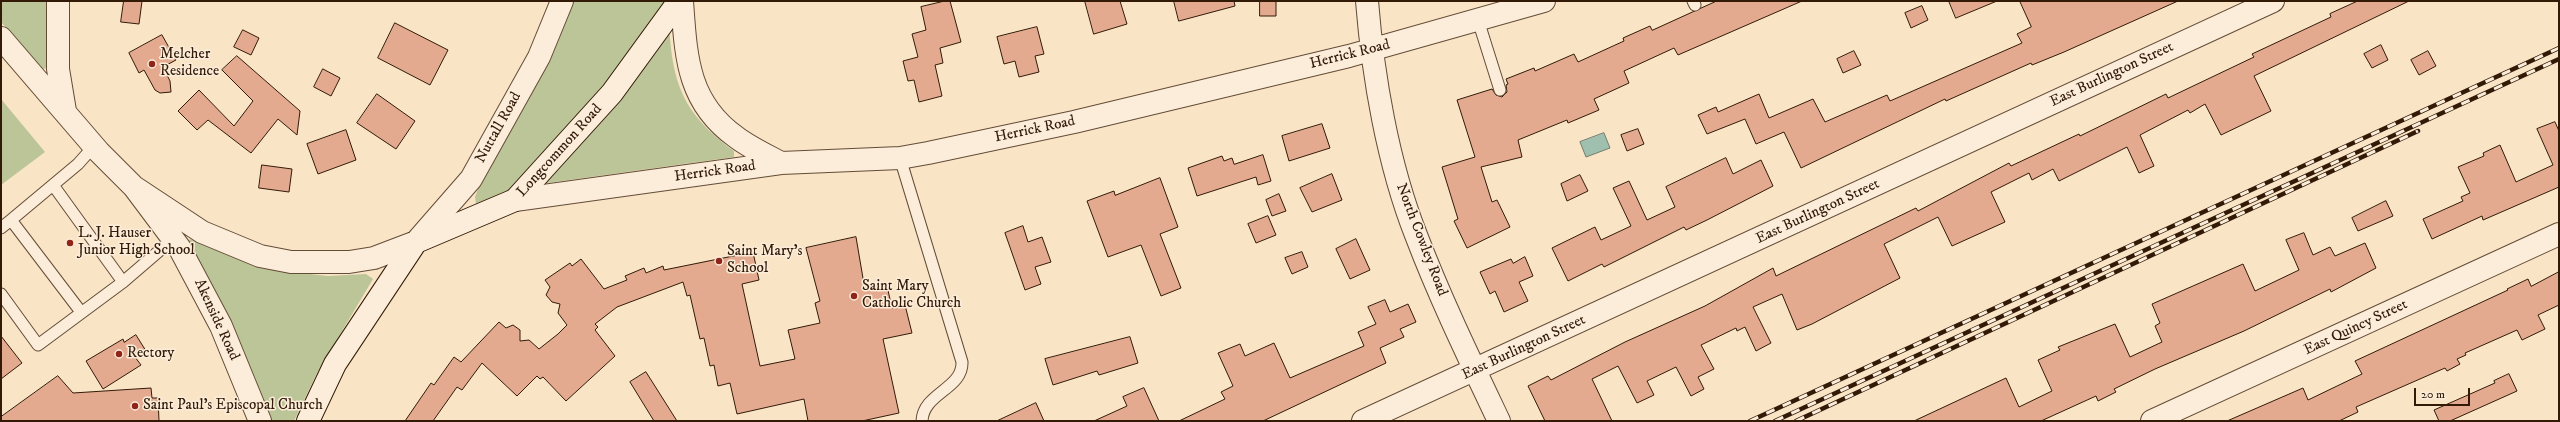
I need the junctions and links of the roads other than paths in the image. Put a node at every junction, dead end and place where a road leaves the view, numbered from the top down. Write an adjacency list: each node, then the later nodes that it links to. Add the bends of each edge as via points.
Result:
1 (58, 1): 11 (street, via 58,69)
2 (562, 1): 22 (street, Nuttall Road, via 539,57 471,179)
3 (680, 1): 14 (street, Longcommon Road, via 686,59 703,106 735,137); 17 (street, Longcommon Road, via 612,93)
4 (1367, 1): 9 (street, North Cowley Road)
5 (1544, 1): 7 (street, Herrick Road)
6 (2273, 1): 26 (street, East Burlington Street)
7 (1478, 20): 9 (street, Herrick Road); 10 (lane)
8 (1, 38): 11 (street, Akenside Road)
9 (1371, 50): 13 (street, Herrick Road, via 1074,122); 26 (street, North Cowley Road, via 1395,170 1405,203 1436,283)
10 (1500, 90)
11 (65, 112): 12 (street, Akenside Road)
12 (94, 146): 15 (lane, via 78,164); 16 (street, Akenside Road)
13 (900, 158): 14 (street, Herrick Road); 29 (lane, via 962,362 958,378 932,400)
14 (781, 163): 17 (street, Herrick Road)
15 (53, 185): 18 (lane); 23 (lane)
16 (134, 187): 21 (street, Akenside Road); 22 (street, Akenside Road, via 202,232 260,256 291,262 349,262 374,258)
17 (515, 200): 22 (street, Longcommon Road)
18 (11, 220): 19 (lane); 25 (lane)
19 (1, 228)
20 (2559, 234): 32 (street, East Quincy Street)
21 (173, 239): 23 (lane); 27 (street, Akenside Road, via 221,326)
22 (416, 242): 28 (street, via 335,364)
23 (123, 282): 25 (lane)
24 (1, 294): 25 (lane, via 38,345)
25 (81, 312)
26 (1475, 370): 30 (street, East Burlington Street); 31 (street, North Cowley Road)
27 (260, 421)
28 (308, 421)
29 (922, 421)
30 (1363, 421)
31 (1498, 421)
32 (2152, 421)

